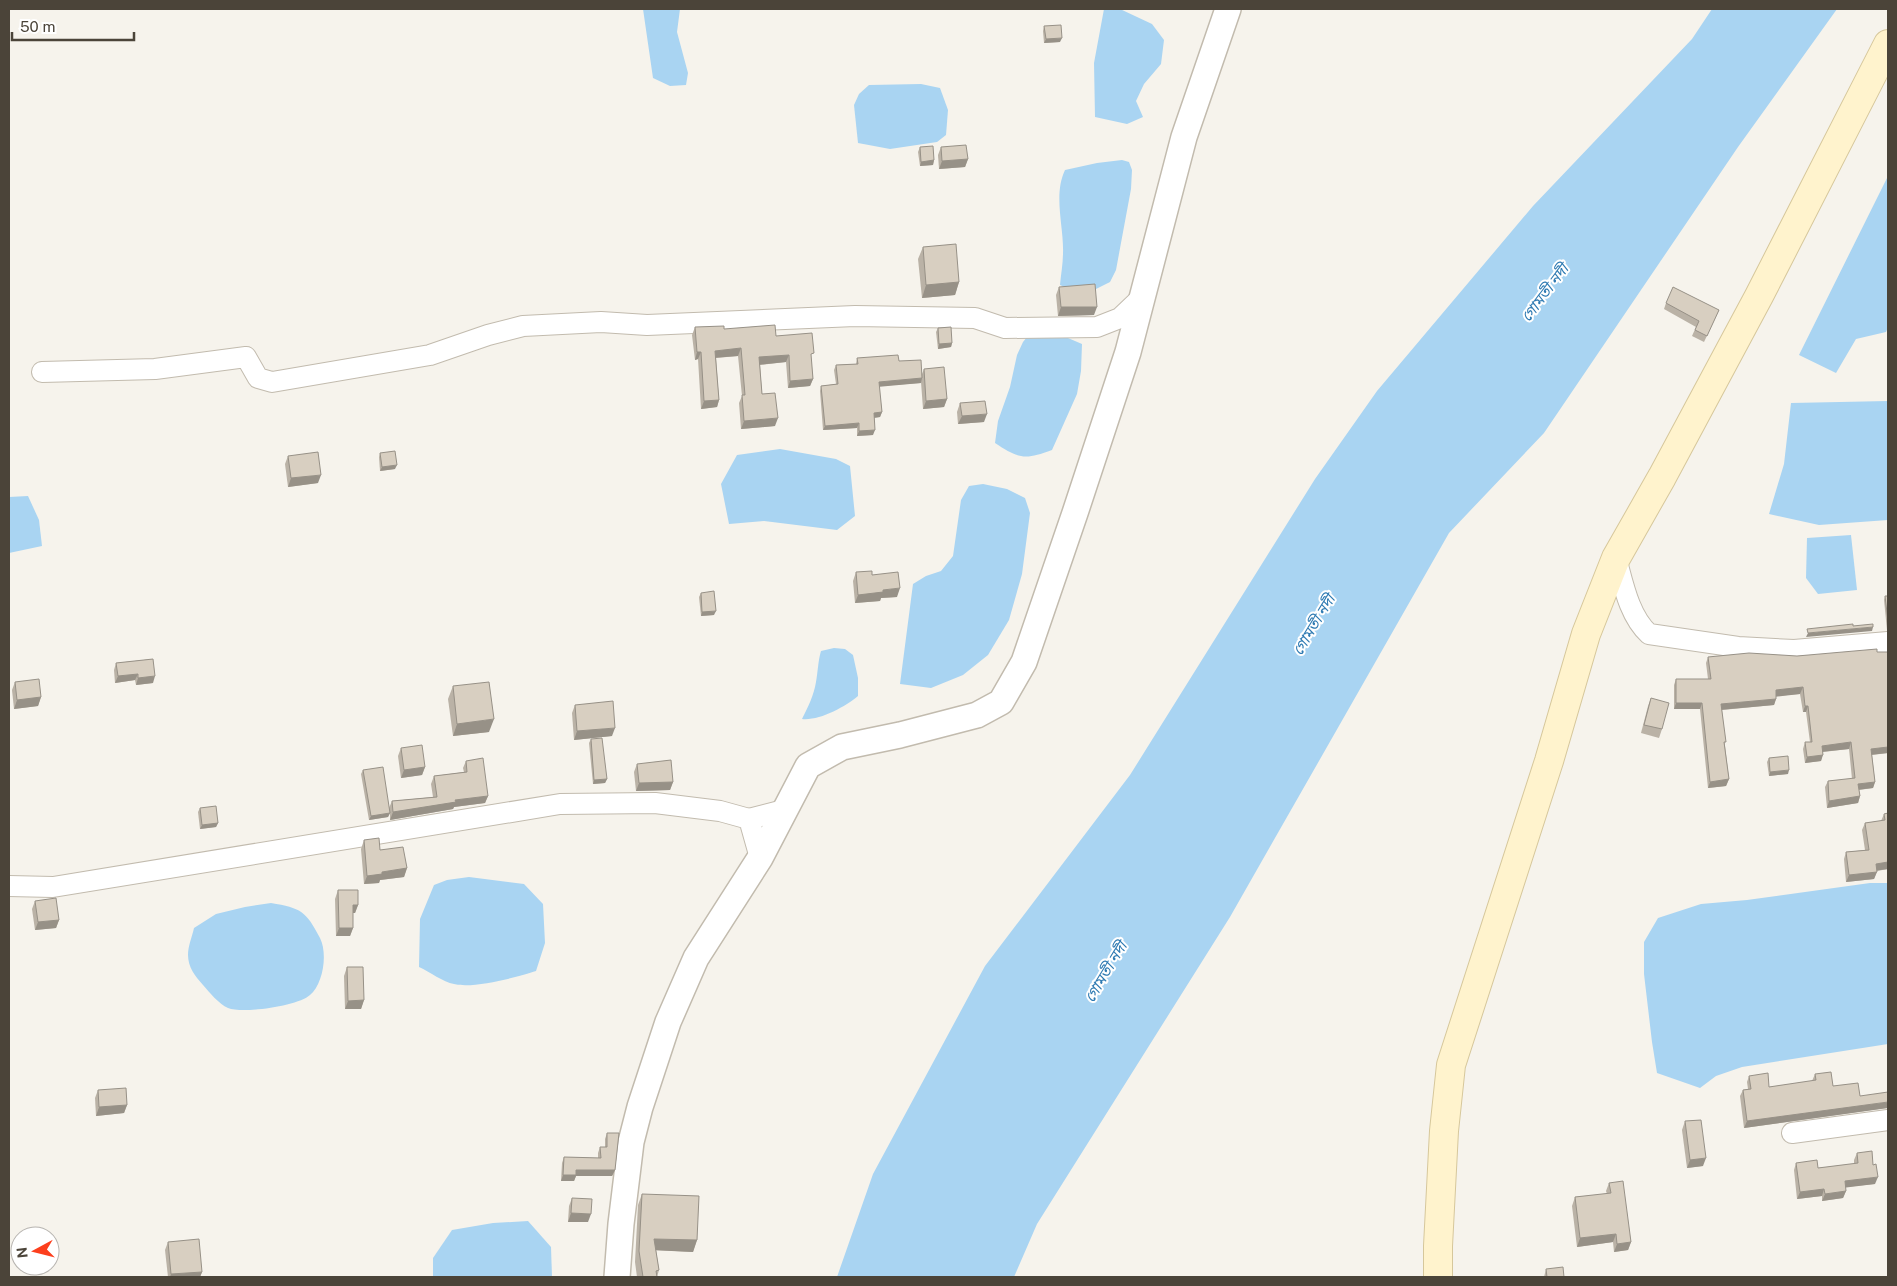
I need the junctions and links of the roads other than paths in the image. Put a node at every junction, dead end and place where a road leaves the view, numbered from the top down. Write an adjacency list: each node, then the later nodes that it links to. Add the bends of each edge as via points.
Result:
1 (1228, 9): 3 (street, via 1184,137)
2 (1888, 44): 5 (main road, via 1760,296)
3 (1141, 298): 4 (street, via 1120,318 1097,327 1005,328 975,318 855,316 646,326 601,322 554,324 524,326 488,334 430,355 272,382 258,378 246,357 155,369); 7 (street, via 1125,361 1076,513 1024,662 1001,702 977,715 842,747 808,766)
4 (42, 372)
5 (1616, 558): 6 (street, via 1630,604 1640,627 1649,634 1738,647 1794,650); 14 (main road, via 1586,634 1549,761 1451,1065 1444,1131)
6 (1888, 642)
7 (784, 810): 8 (street); 9 (street)
8 (749, 819): 9 (street); 10 (street, via 720,811 655,803 560,804 53,887)
9 (760, 858): 13 (street, via 696,958 668,1022 631,1142)
10 (9, 886)
11 (1888, 1120): 12 (street)
12 (1792, 1133)
13 (617, 1277)
14 (1438, 1277)

